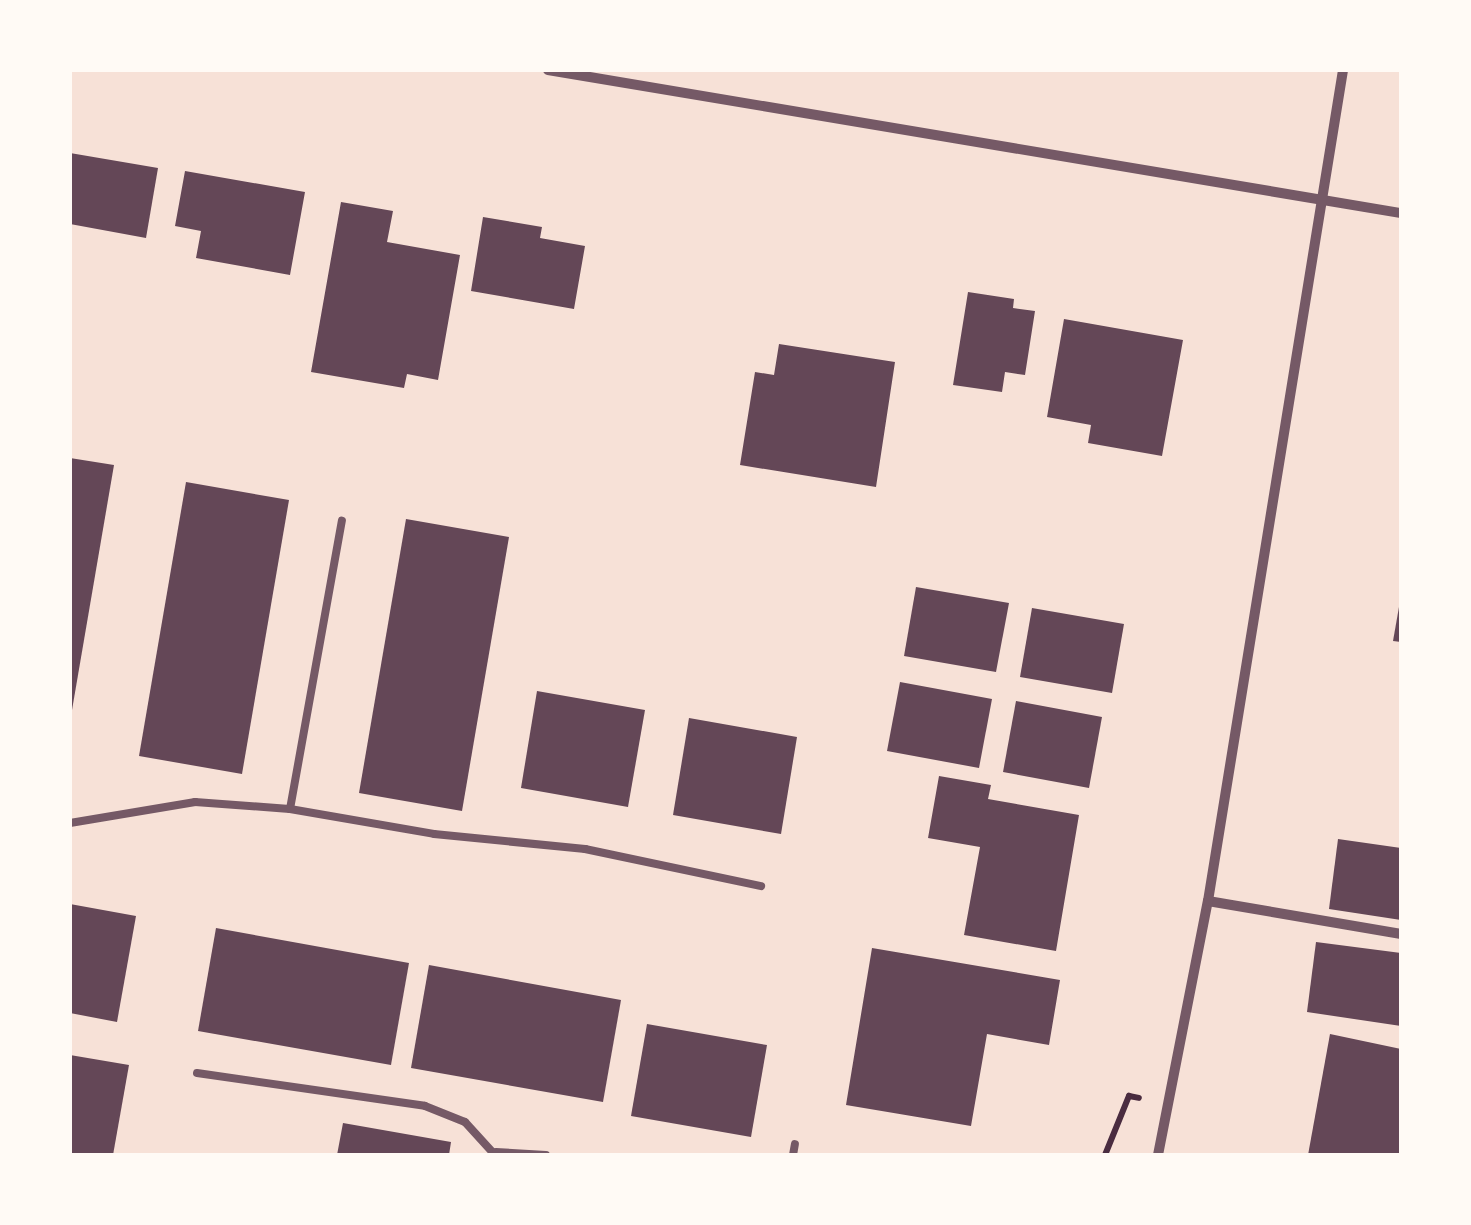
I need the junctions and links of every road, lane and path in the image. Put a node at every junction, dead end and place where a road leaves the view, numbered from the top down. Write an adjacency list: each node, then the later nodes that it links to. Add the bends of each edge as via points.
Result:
1 (548, 70): 3 (street)
2 (1343, 70): 3 (street)
3 (1320, 199): 4 (street); 9 (street)
4 (1401, 212)
5 (342, 521): 6 (lane)
6 (290, 809): 7 (lane, via 194,802); 8 (lane, via 434,834 586,849)
7 (70, 823)
8 (761, 886)
9 (1208, 901): 10 (street); 16 (street)
10 (1401, 934)
11 (197, 1073): 13 (lane, via 425,1106 464,1122)
12 (795, 1144): 15 (lane)
13 (495, 1153): 14 (lane)
14 (546, 1155)
15 (793, 1155)
16 (1158, 1155)

